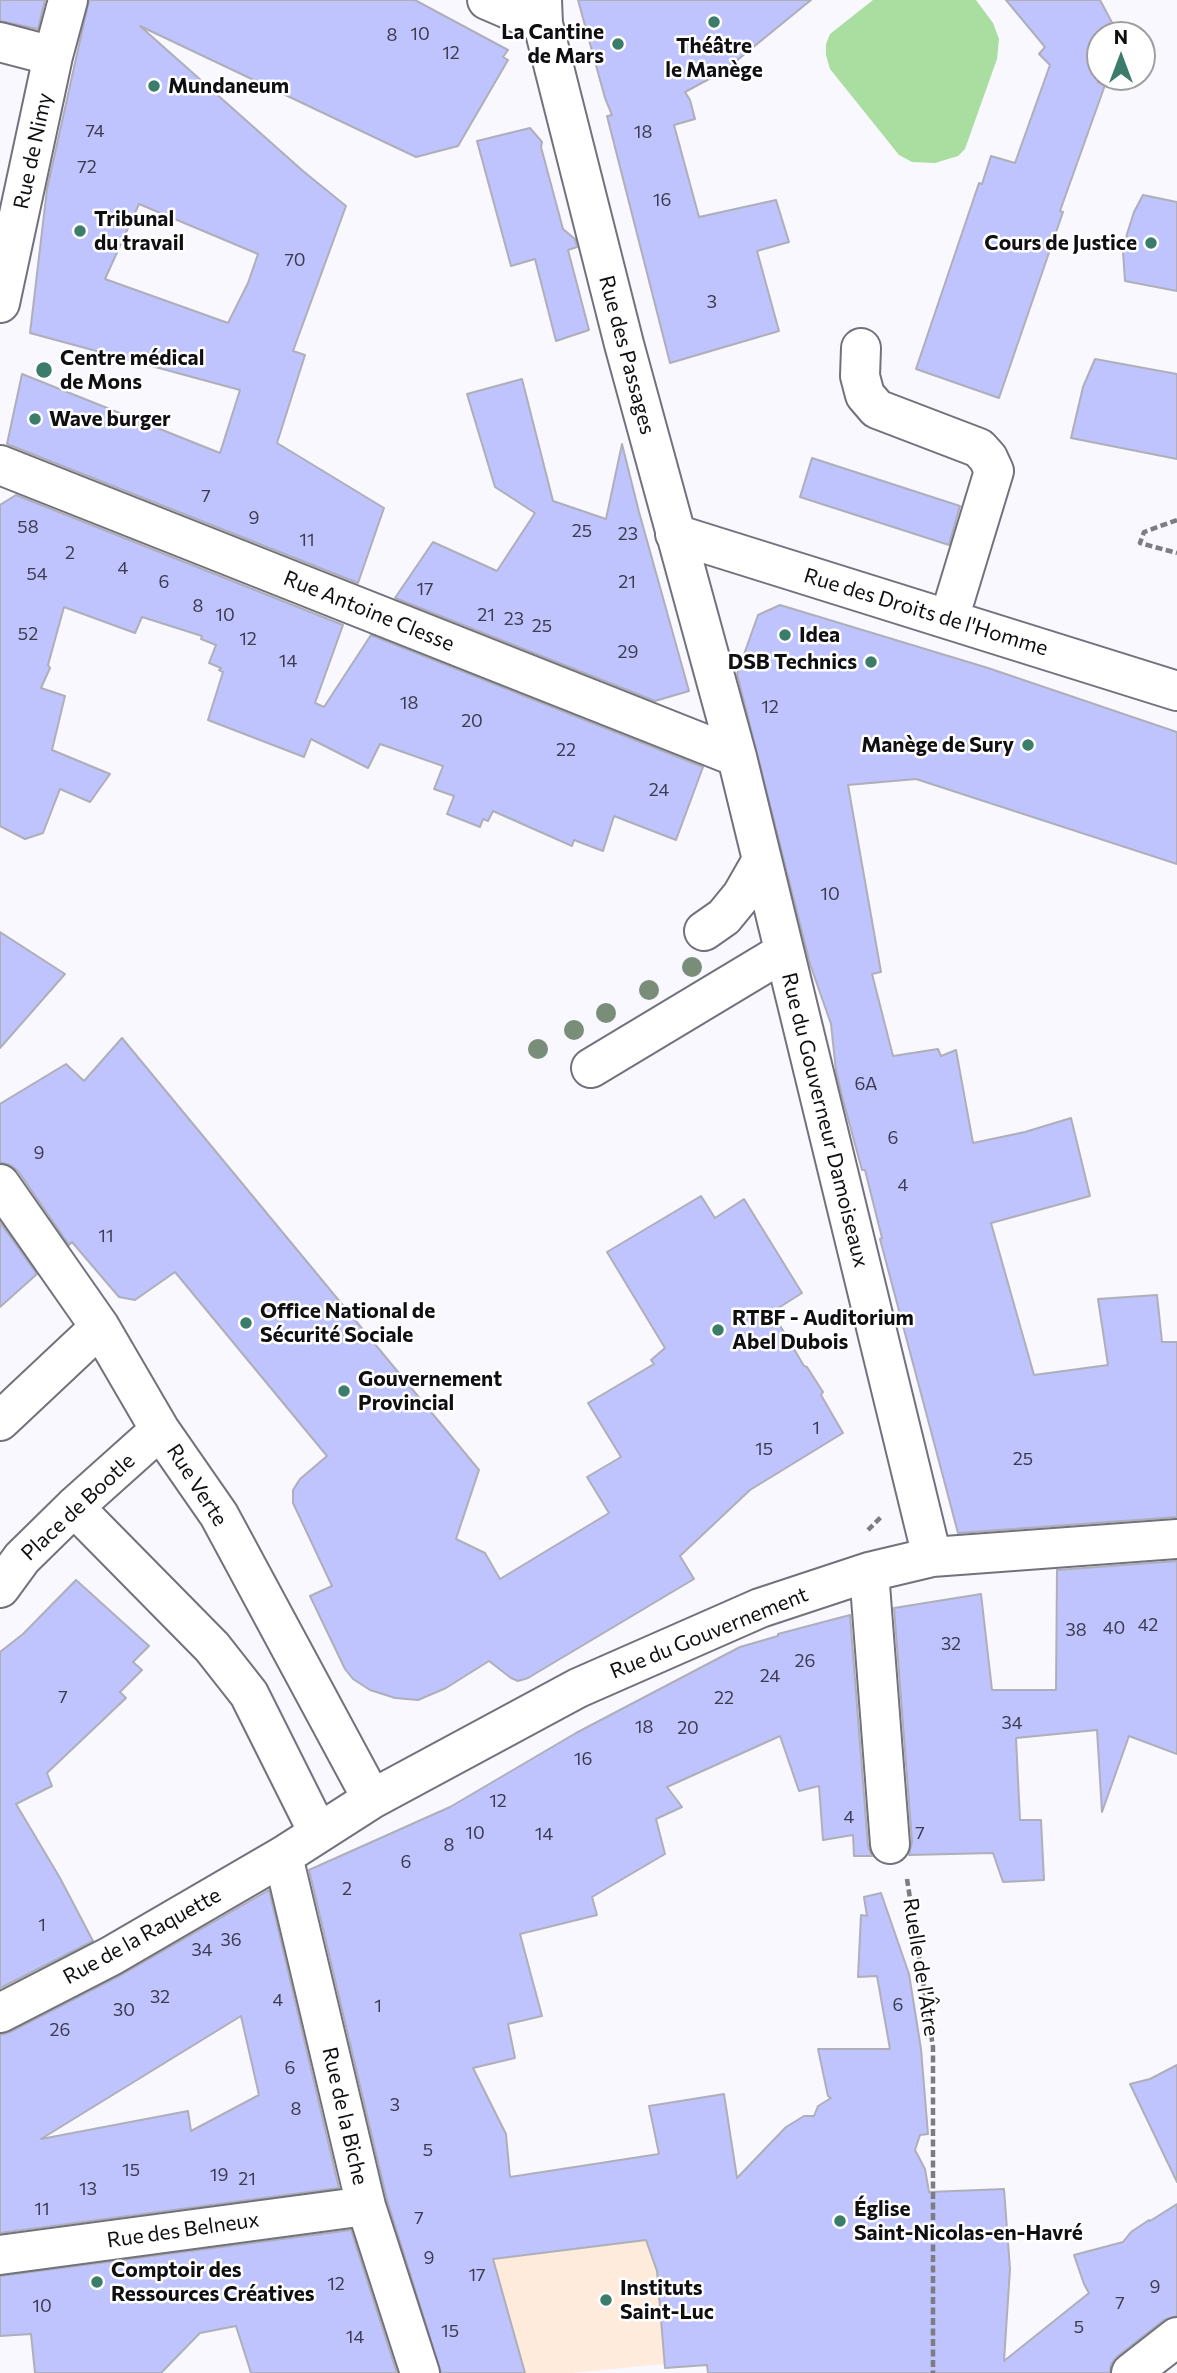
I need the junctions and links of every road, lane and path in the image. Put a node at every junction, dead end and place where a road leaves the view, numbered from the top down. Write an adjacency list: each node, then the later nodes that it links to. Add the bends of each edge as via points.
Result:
1 (68, 0): 5 (street, Rue de Nimy)
2 (487, 0): 3 (street)
3 (542, 12): 10 (street, Rue des Passages)
4 (0, 42): 5 (street)
5 (53, 56): 6 (street, Rue de Nimy)
6 (0, 303)
7 (861, 348): 12 (street, via 860,376 865,395 877,409 979,448 994,471)
8 (0, 465): 15 (street, Rue Antoine Clesse)
9 (1177, 520): 11 (path, via 1144,532 1140,543)
10 (675, 534): 12 (street, Rue des Droits de l'Homme); 13 (street, Rue des Passages)
11 (1177, 553)
12 (949, 620): 14 (street, Rue des Droits de l'Homme)
13 (717, 683): 15 (street, Rue du Gouverneur Damoiseaux)
14 (1177, 691)
15 (737, 757): 16 (street, Rue du Gouverneur Damoiseaux)
16 (762, 860): 17 (street, via 742,895 724,917); 18 (street, Rue du Gouverneur Damoiseaux)
17 (704, 931)
18 (784, 952): 19 (street); 28 (street, Rue du Gouverneur Damoiseaux)
19 (591, 1069)
20 (0, 1184): 21 (street, Rue Verte)
21 (100, 1327): 22 (street); 23 (street, Rue Verte)
22 (0, 1421)
23 (160, 1430): 24 (street, Place de Bootle); 30 (street, Rue Verte, via 219,1515)
24 (74, 1507): 29 (street, Place de Bootle, via 22,1558); 31 (street, via 212,1647 249,1694)
25 (885, 1513): 27 (path)
26 (1177, 1539): 28 (street, Rue du Gouvernement)
27 (866, 1554): 28 (street, Rue du Gouvernement); 30 (street, Rue du Gouvernement, via 760,1608 578,1688); 32 (street)
28 (932, 1557)
29 (0, 1588)
30 (372, 1799): 31 (street, Rue du Gouvernement)
31 (318, 1832): 33 (street, Rue du Gouvernement)
32 (890, 1844): 39 (path, Ruelle de l'Âtre, via 893,1858 904,1861 933,2047)
33 (283, 1856): 34 (street, Rue de la Raquette, via 111,1956); 35 (street, Rue de la Biche)
34 (0, 2013)
35 (366, 2206): 36 (street, Rue des Belneux); 38 (street, Rue de la Biche)
36 (0, 2255)
37 (1177, 2337): 40 (street)
38 (420, 2373)
39 (933, 2373)
40 (1131, 2373)

